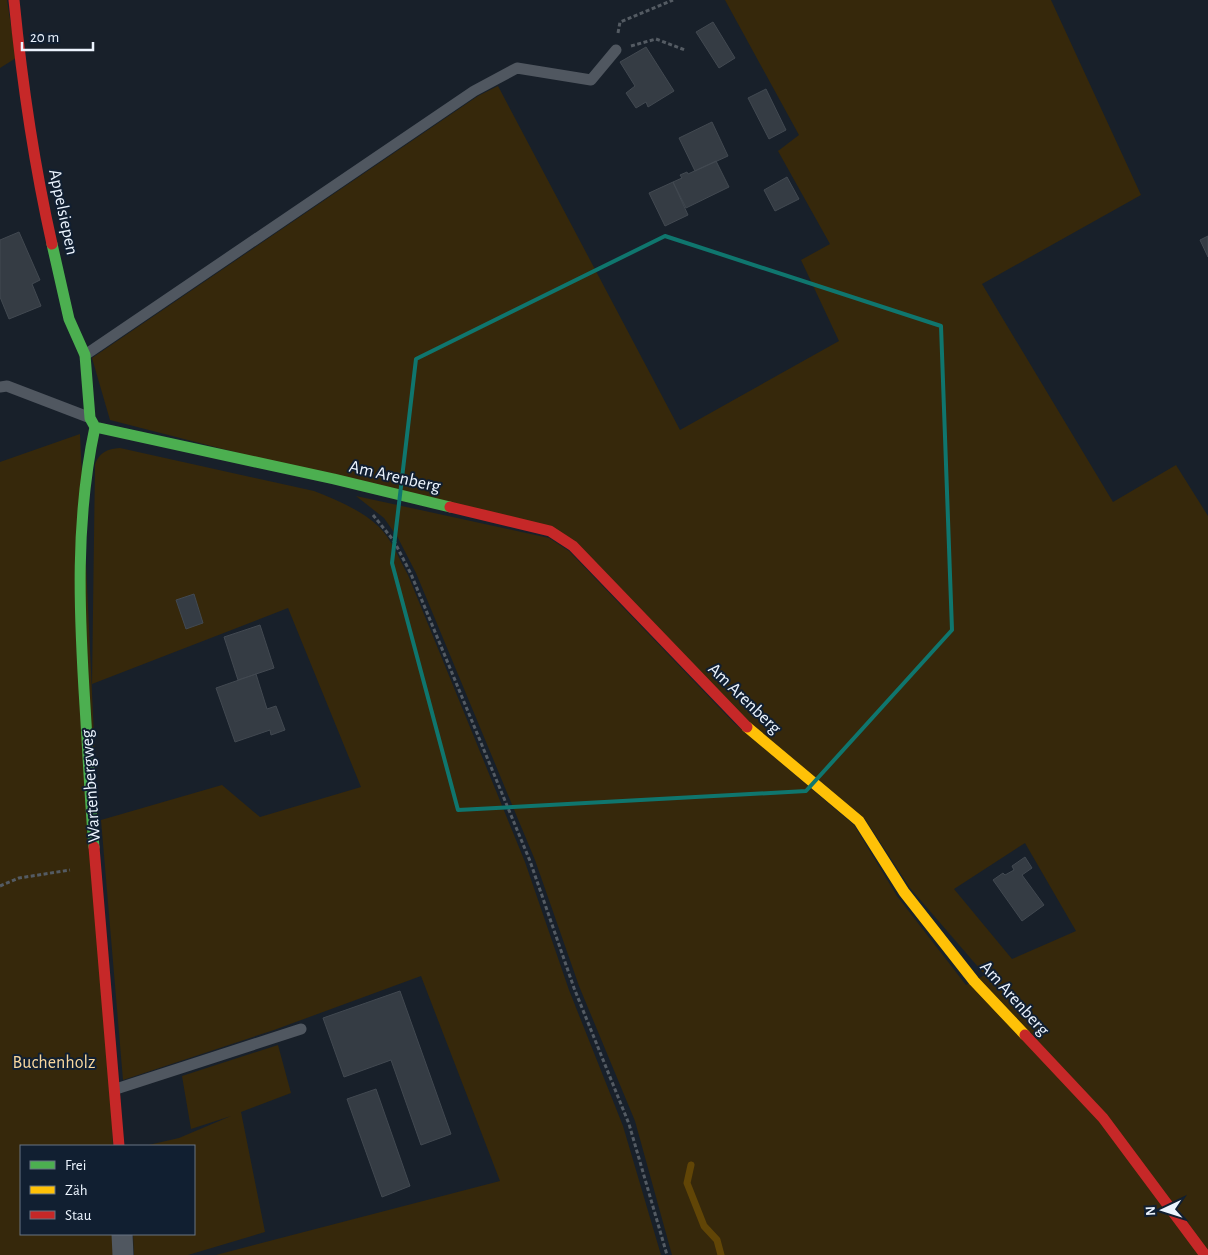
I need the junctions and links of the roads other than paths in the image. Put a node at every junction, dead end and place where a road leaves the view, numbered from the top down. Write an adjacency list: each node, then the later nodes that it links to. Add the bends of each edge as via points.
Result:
1 (14, 0): 3 (street, Appelsiepen, via 38,182 69,319)
2 (616, 50): 3 (lane, via 592,80 517,68 474,92)
3 (84, 355): 5 (street, Appelsiepen)
4 (0, 387): 5 (lane, via 7,386)
5 (92, 422): 7 (street, Wartenbergweg, via 85,464 79,572 83,688); 11 (street, Am Arenberg, via 550,531 573,546 737,718 859,821 904,892 974,981 1103,1118)
6 (301, 1030): 7 (lane)
7 (116, 1089): 8 (street, Wartenbergweg)
8 (118, 1145)
9 (122, 1235): 10 (street)
10 (123, 1255)
11 (1205, 1255)

